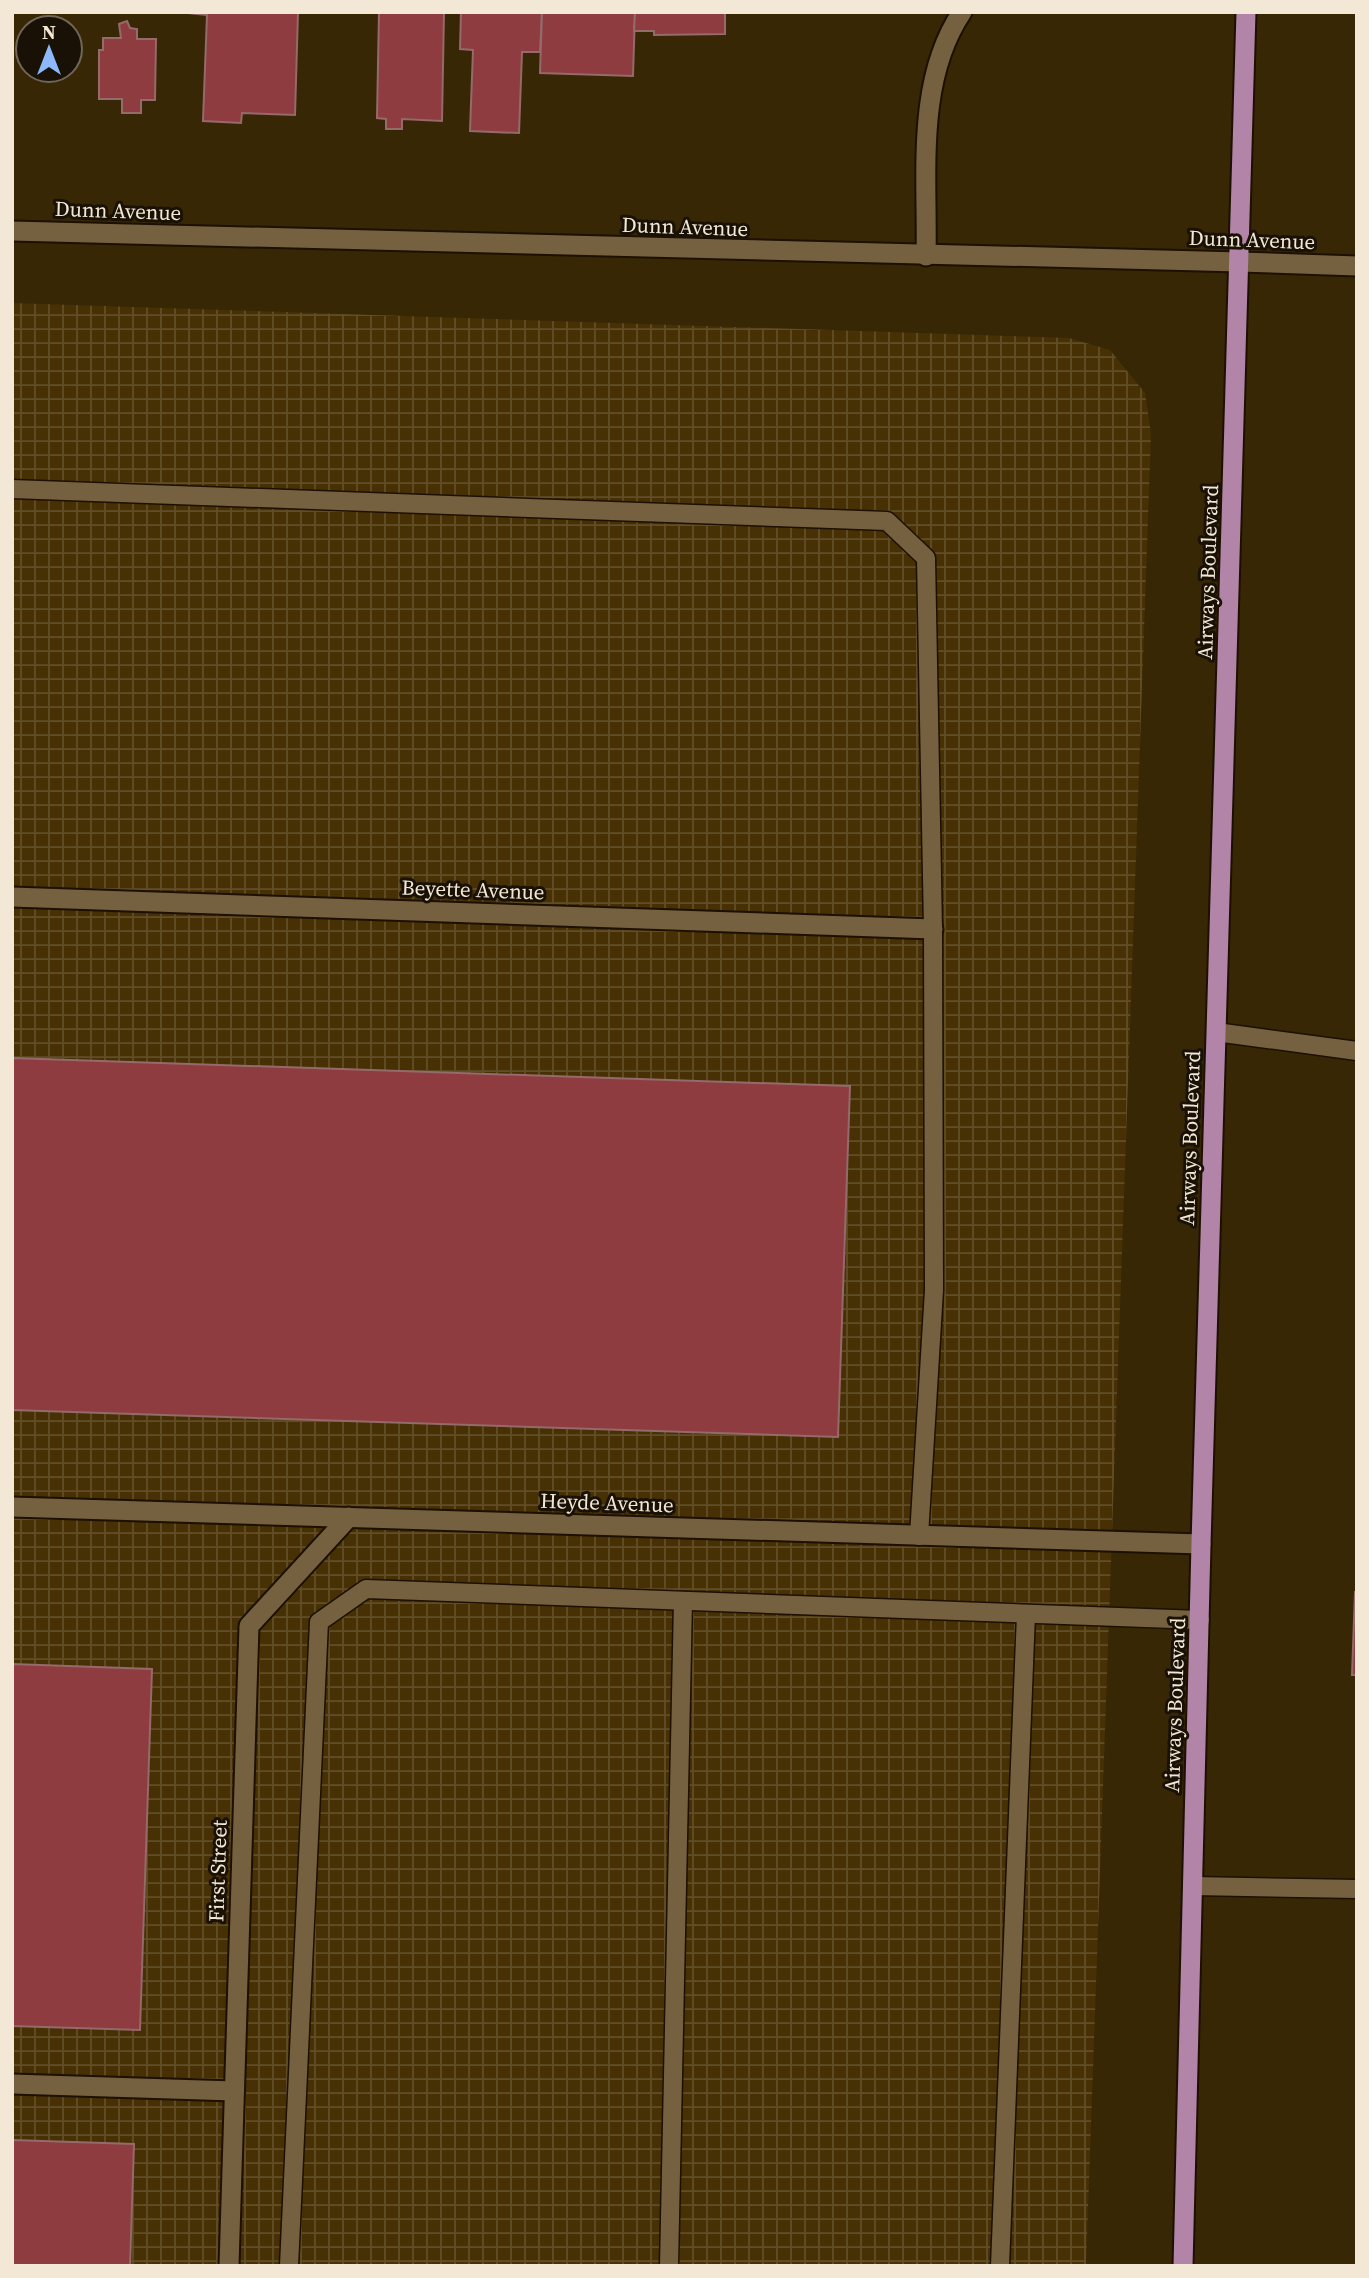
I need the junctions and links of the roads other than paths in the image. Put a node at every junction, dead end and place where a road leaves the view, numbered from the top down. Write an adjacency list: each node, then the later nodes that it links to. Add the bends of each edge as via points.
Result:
1 (962, 12): 4 (street, via 946,36 930,93)
2 (1246, 12): 5 (main road, Airways Boulevard)
3 (12, 231): 4 (street, Dunn Avenue)
4 (926, 256): 5 (street, Dunn Avenue)
5 (1240, 262): 6 (street, Dunn Avenue); 10 (main road, Airways Boulevard)
6 (1357, 266)
7 (12, 489): 9 (lane, via 887,521 926,558)
8 (12, 897): 9 (street, Beyette Avenue)
9 (933, 929): 14 (lane, via 934,1290)
10 (1216, 1032): 11 (lane); 15 (main road, Airways Boulevard)
11 (1357, 1051)
12 (12, 1507): 13 (street, Heyde Avenue)
13 (349, 1517): 14 (street, Heyde Avenue); 22 (street, First Street, via 249,1626)
14 (919, 1536): 15 (street, Heyde Avenue)
15 (1201, 1544): 18 (main road, Airways Boulevard)
16 (684, 1601): 17 (lane); 24 (lane, via 366,1589 319,1622); 25 (lane)
17 (1026, 1614): 18 (lane); 26 (lane)
18 (1200, 1620): 19 (main road, Airways Boulevard)
19 (1193, 1886): 20 (lane); 27 (main road, Airways Boulevard)
20 (1357, 1889)
21 (12, 2084): 22 (street)
22 (234, 2091): 23 (street, First Street)
23 (229, 2266)
24 (289, 2266)
25 (670, 2266)
26 (1000, 2266)
27 (1183, 2266)

